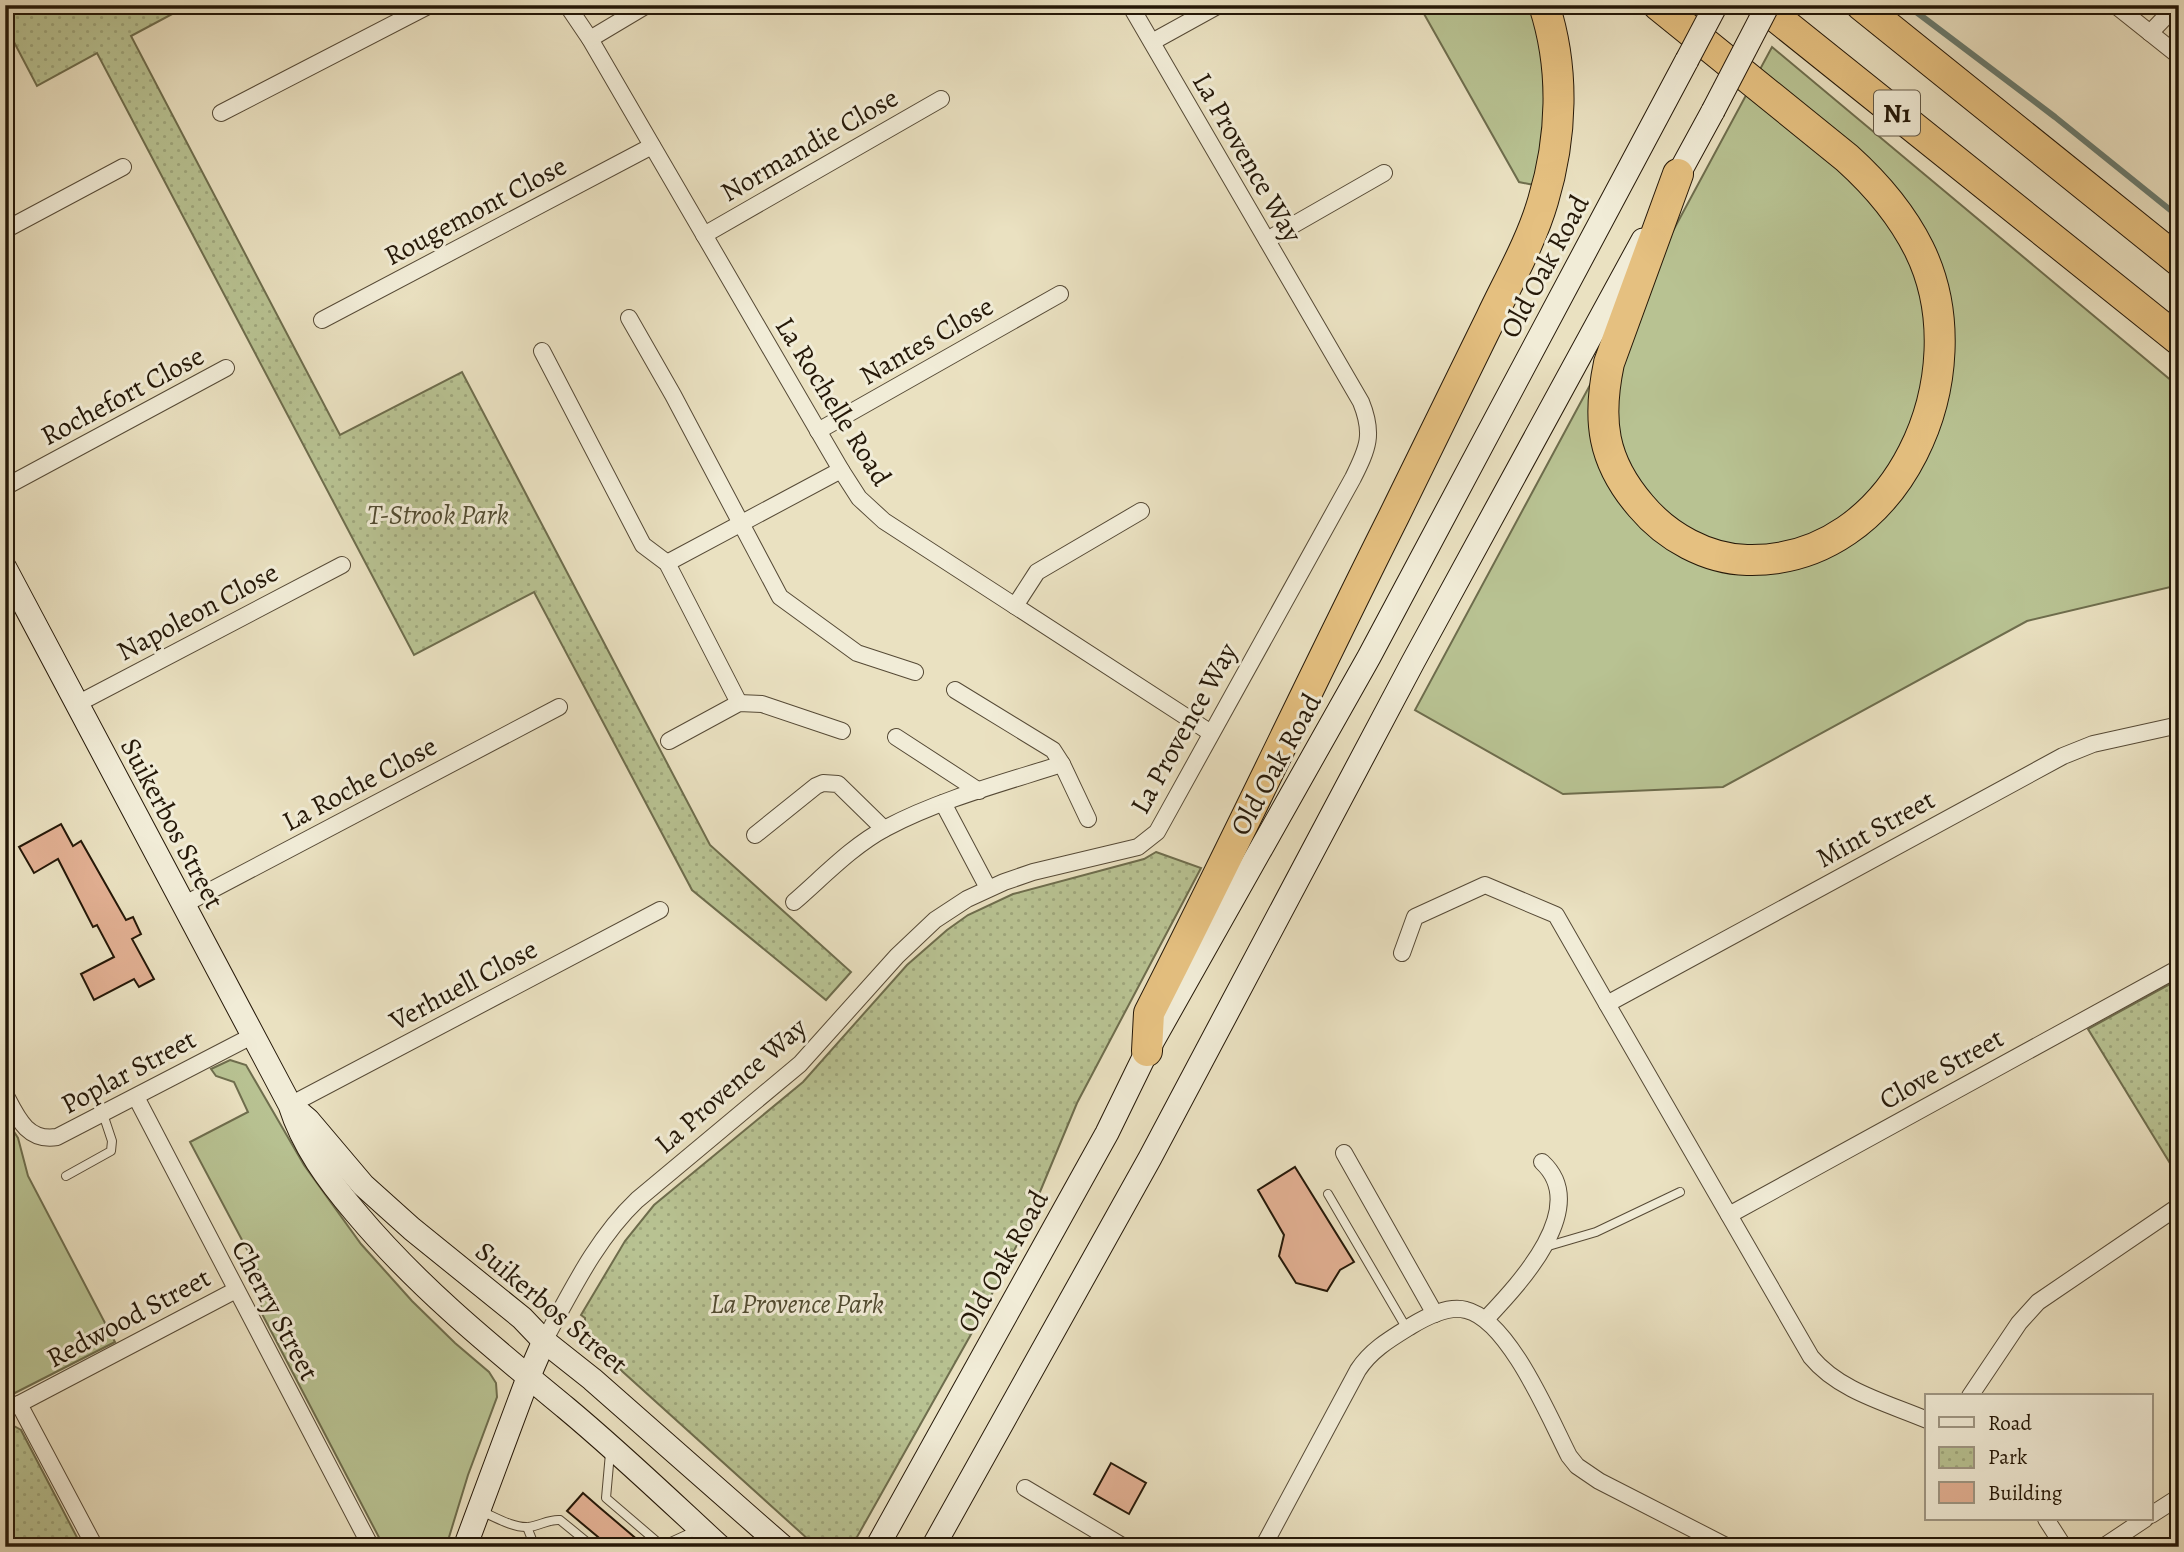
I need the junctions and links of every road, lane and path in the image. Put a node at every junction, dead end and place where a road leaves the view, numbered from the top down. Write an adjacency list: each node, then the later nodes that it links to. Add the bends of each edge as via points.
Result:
1 (429, 5): 19 (street)
2 (567, 5): 15 (street, La Rochelle Road)
3 (647, 5): 15 (street)
4 (1130, 5): 16 (street, La Provence Way)
5 (1219, 5): 16 (street)
6 (1545, 5): 69 (highway, via 1559,83 1558,125 1539,213 1149,1013)
7 (1658, 5): 23 (highway, via 1875,184 1920,250 1935,298 1938,375 1926,424 1909,461 1883,497 1846,530 1788,557 1736,559 1679,538 1633,498 1607,446 1602,395 1609,363)
8 (1716, 5): 69 (main road, Old Oak Road, bridge, via 1369,657)
9 (1761, 5): 24 (highway, N1)
10 (1768, 5): 23 (main road, bridge)
11 (1861, 5): 28 (highway, N1)
12 (2115, 5): 14 (street)
13 (2172, 9): 14 (street)
14 (2150, 33): 17 (street)
15 (590, 39): 20 (street, La Rochelle Road)
16 (1152, 42): 27 (street, La Provence Way)
17 (2179, 56)
18 (941, 99): 26 (street, Normandie Close)
19 (221, 113)
20 (652, 146): 26 (street, La Rochelle Road); 31 (street, Rougemont Close)
21 (124, 167): 25 (street)
22 (1384, 173): 27 (street)
23 (1678, 174): 113 (main road, via 1150,1158)
24 (2032, 221): 32 (highway, N1); 34 (highway, via 2030,232 2035,240)
25 (5, 230)
26 (704, 235): 36 (street, La Rochelle Road)
27 (1266, 240): 52 (street, La Provence Way, via 1361,402 1368,424 1368,447)
28 (2179, 261)
29 (1060, 294): 36 (street, Nantes Close)
30 (629, 318): 40 (street)
31 (322, 320)
32 (2179, 340)
33 (541, 351): 41 (street, via 643,545)
34 (2179, 361)
35 (226, 368): 38 (street, Rochefort Close)
36 (818, 431): 37 (street, La Rochelle Road)
37 (841, 470): 40 (street); 44 (street, La Rochelle Road, via 874,514)
38 (5, 487)
39 (1141, 511): 44 (street, via 1037,572)
40 (742, 523): 41 (street); 45 (street, via 784,602 857,653)
41 (667, 563): 47 (street)
42 (342, 565): 48 (street, Napoleon Close)
43 (5, 568): 48 (main road, Suikerbos Street)
44 (1015, 606): 52 (street, La Rochelle Road)
45 (915, 672)
46 (955, 690): 55 (street, via 1048,746)
47 (739, 702): 51 (street, via 762,704); 54 (street)
48 (77, 704): 63 (main road, Suikerbos Street)
49 (559, 707): 63 (street, La Roche Close)
50 (2179, 725): 67 (street, Mint Street, via 2093,744 2063,756)
51 (842, 731)
52 (1211, 733): 61 (street, La Provence Way, via 1157,832 1144,844)
53 (896, 737): 56 (street)
54 (669, 741)
55 (1062, 764): 56 (street); 58 (street)
56 (979, 791): 57 (street)
57 (943, 803): 59 (street); 61 (street)
58 (1088, 820)
59 (884, 829): 60 (street, via 838,784 823,783); 62 (street)
60 (755, 835)
61 (988, 888): 86 (street, La Provence Way, via 921,931 800,1064 625,1212 586,1266)
62 (794, 902)
63 (183, 905): 68 (main road, Suikerbos Street)
64 (660, 910): 72 (street, Verhuell Close)
65 (1402, 953): 67 (street, via 1415,917 1485,886 1556,915)
66 (2179, 968): 80 (street, Clove Street)
67 (1607, 1004): 80 (street)
68 (252, 1036): 71 (street, Poplar Street); 72 (main road, Suikerbos Street)
69 (1147, 1051): 112 (main road, Old Oak Road, via 1107,1133)
70 (5, 1094): 73 (street, Poplar Street, via 24,1127 43,1138 64,1135)
71 (136, 1097): 73 (street, Poplar Street); 82 (street, Cherry Street)
72 (290, 1105): 86 (main road, Suikerbos Street, via 375,1196); 87 (main road, Suikerbos Street, via 315,1159 369,1229 440,1303)
73 (103, 1114): 76 (lane, via 111,1151)
74 (1344, 1153): 83 (street)
75 (1542, 1162): 81 (street, via 1552,1174 1558,1200)
76 (66, 1176)
77 (1680, 1192): 81 (lane, via 1596,1232)
78 (1328, 1194): 85 (lane)
79 (2179, 1206): 88 (street, via 2038,1302)
80 (1729, 1215): 90 (street, via 1819,1367 1839,1382)
81 (1545, 1247): 84 (street, via 1526,1276)
82 (236, 1290): 89 (street, Redwood Street); 105 (street, Cherry Street)
83 (1434, 1314): 84 (street, via 1458,1309); 85 (street)
84 (1486, 1319): 116 (street, via 1507,1342 1577,1466)
85 (1407, 1329): 115 (street, via 1375,1350 1357,1370)
86 (544, 1341): 87 (main road); 111 (main road, Suikerbos Street)
87 (528, 1378): 91 (main road, Suikerbos Street); 96 (main road)
88 (1971, 1394)
89 (12, 1406): 104 (street)
90 (1925, 1419)
91 (610, 1448): 94 (lane); 102 (main road, Suikerbos Street)
92 (1025, 1488): 114 (street)
93 (2179, 1497): 97 (street)
94 (606, 1498): 95 (lane); 109 (lane)
95 (599, 1507)
96 (479, 1510): 101 (lane); 106 (main road)
97 (2152, 1514)
98 (2047, 1520): 117 (street)
99 (2144, 1520): 118 (street)
100 (584, 1525): 103 (lane)
101 (527, 1527): 103 (lane, via 553,1519); 107 (lane)
102 (700, 1528): 109 (lane); 110 (main road, Suikerbos Street)
103 (577, 1532): 108 (lane)
104 (95, 1547)
105 (371, 1547)
106 (465, 1547)
107 (535, 1547)
108 (593, 1547)
109 (662, 1547)
110 (720, 1547)
111 (783, 1547)
112 (877, 1547)
113 (933, 1547)
114 (1124, 1547)
115 (1263, 1547)
116 (1728, 1547)
117 (2064, 1547)
118 (2103, 1547)

